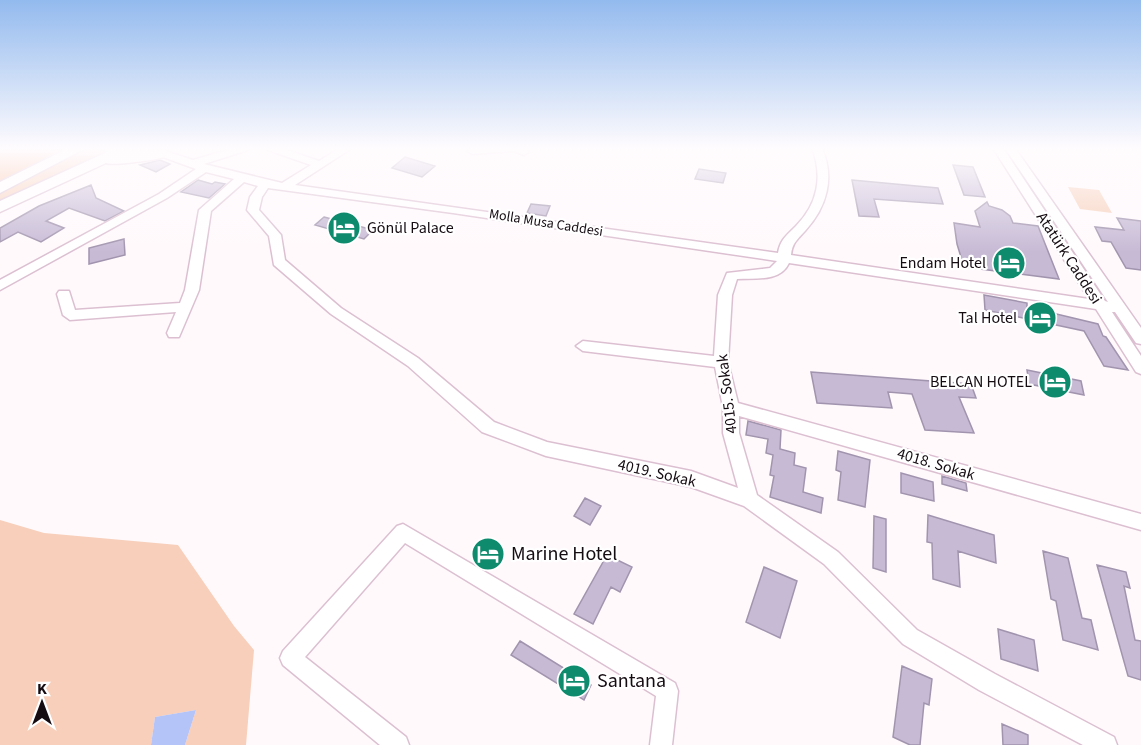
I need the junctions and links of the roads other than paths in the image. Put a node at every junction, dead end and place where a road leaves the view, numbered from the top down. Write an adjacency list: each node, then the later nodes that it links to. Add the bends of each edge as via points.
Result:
1 (50, 183): 11 (highway)
2 (52, 183): 11 (highway)
3 (178, 183): 15 (street, via 163,196)
4 (237, 183): 19 (street, via 206,210 192,290)
5 (260, 183): 10 (street, Molla Musa Caddesi)
6 (290, 183): 12 (street)
7 (824, 183): 14 (street, via 815,210 787,242)
8 (1021, 183): 18 (street, Atatürk Caddesi)
9 (1034, 183): 17 (street, Atatürk Caddesi)
10 (265, 184): 12 (street, Molla Musa Caddesi); 27 (street, 4019. Sokak, via 253,210 275,235 279,262 336,311 413,362 488,427 546,449 691,479)
11 (44, 186): 13 (highway)
12 (285, 186): 14 (street, Molla Musa Caddesi)
13 (0, 207)
14 (785, 257): 18 (street, Molla Musa Caddesi); 24 (street, 4015. Sokak, via 773,272 732,276 725,295)
15 (0, 286)
16 (64, 294): 19 (street, via 70,315)
17 (1111, 296): 18 (street); 20 (street, Atatürk Caddesi)
18 (1096, 300): 20 (street); 25 (street, Atatürk Caddesi)
19 (185, 307): 21 (street)
20 (1119, 308): 22 (street, Atatürk Caddesi)
21 (174, 333)
22 (1141, 339)
23 (583, 346): 24 (street)
24 (722, 362): 26 (street, 4015. Sokak)
25 (1141, 368)
26 (731, 407): 27 (street, 4015. Sokak, via 730,433); 28 (street, 4018. Sokak)
27 (750, 500): 31 (street, 4019. Sokak, via 831,558 910,637)
28 (1141, 522)
29 (398, 745): 30 (street, via 290,658 403,532 667,691)
30 (661, 745)
31 (1106, 745)

